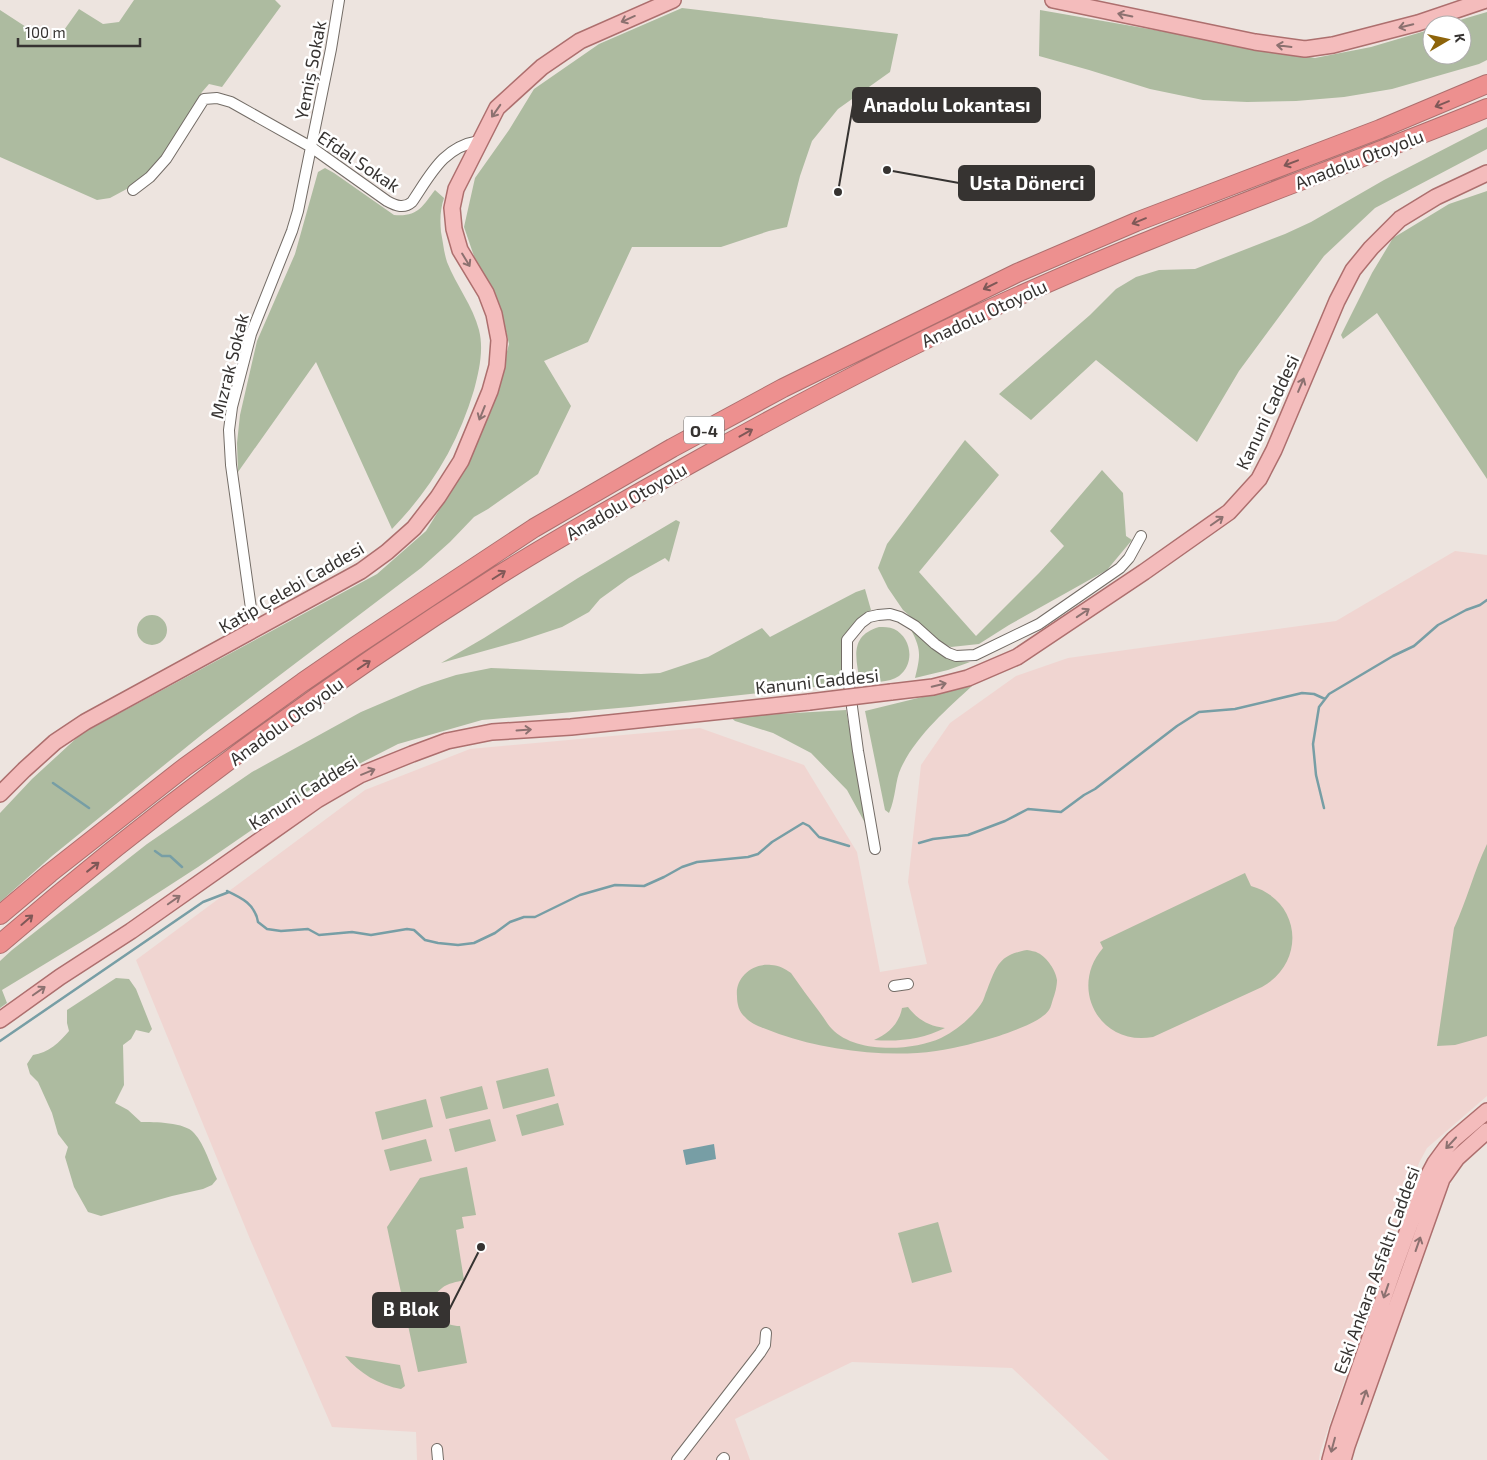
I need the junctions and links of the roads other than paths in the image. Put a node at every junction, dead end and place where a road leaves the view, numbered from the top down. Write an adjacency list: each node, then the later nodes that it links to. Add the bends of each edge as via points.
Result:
1 (339, 0): 8 (street, Yemiş Sokak)
2 (673, 0): 7 (main road, Katip Çelebi Caddesi, one-way to 7, via 580,41 542,67 497,108)
3 (1053, 0): 4 (main road, one-way to 3, via 1418,23 1306,49 1255,42)
4 (1486, 0)
5 (1487, 84): 15 (highway, Anadolu Otoyolu / O-4, one-way to 15, via 1380,129 1136,222 1017,273 783,388 672,448 534,528 310,676 185,767)
6 (1487, 108): 16 (highway, Anadolu Otoyolu / O-4, one-way to 6, via 165,810 366,663 591,519 740,435 940,333 1066,275)
7 (479, 141): 8 (street, Efdal Sokak, via 448,154 412,202 401,207 387,201); 12 (main road, Katip Çelebi Caddesi, one-way to 12, via 456,189 452,208 454,229 460,250 489,300 499,340 497,366 490,391 464,453 438,497 414,528 387,552 361,571)
8 (311, 147): 10 (street, Efdal Sokak, via 231,102 204,98 166,159); 12 (street, Mızrak Sokak, via 292,231 247,347 229,430 230,465)
9 (1487, 173): 19 (main road, Kanuni Caddesi, one-way to 9, bridge, via 317,800 360,775 447,741 492,732 571,727 933,687 968,678 1017,658 1229,512 1259,479 1274,450 1353,270 1400,219 1436,197)
10 (133, 190)
11 (1141, 536): 14 (street, via 1120,568 1039,624 975,655 948,653 915,626 890,614 869,617 861,623 847,640 847,670)
12 (254, 630): 13 (main road, Katip Çelebi Caddesi, via 54,742)
13 (0, 794)
14 (875, 850)
15 (0, 915)
16 (0, 944)
17 (908, 984): 18 (street)
18 (894, 986)
19 (0, 1020)
20 (1487, 1111): 26 (main road, Eski Ankara Asfaltı Caddesi, one-way to 26, via 1446,1148 1426,1180 1392,1271)
21 (1487, 1131): 27 (main road, Eski Ankara Asfaltı Caddesi, one-way to 21, via 1442,1179 1457,1158)
22 (766, 1333): 25 (street, via 760,1353)
23 (437, 1449): 24 (street)
24 (438, 1460)
25 (677, 1460)
26 (1330, 1460)
27 (1343, 1460)

